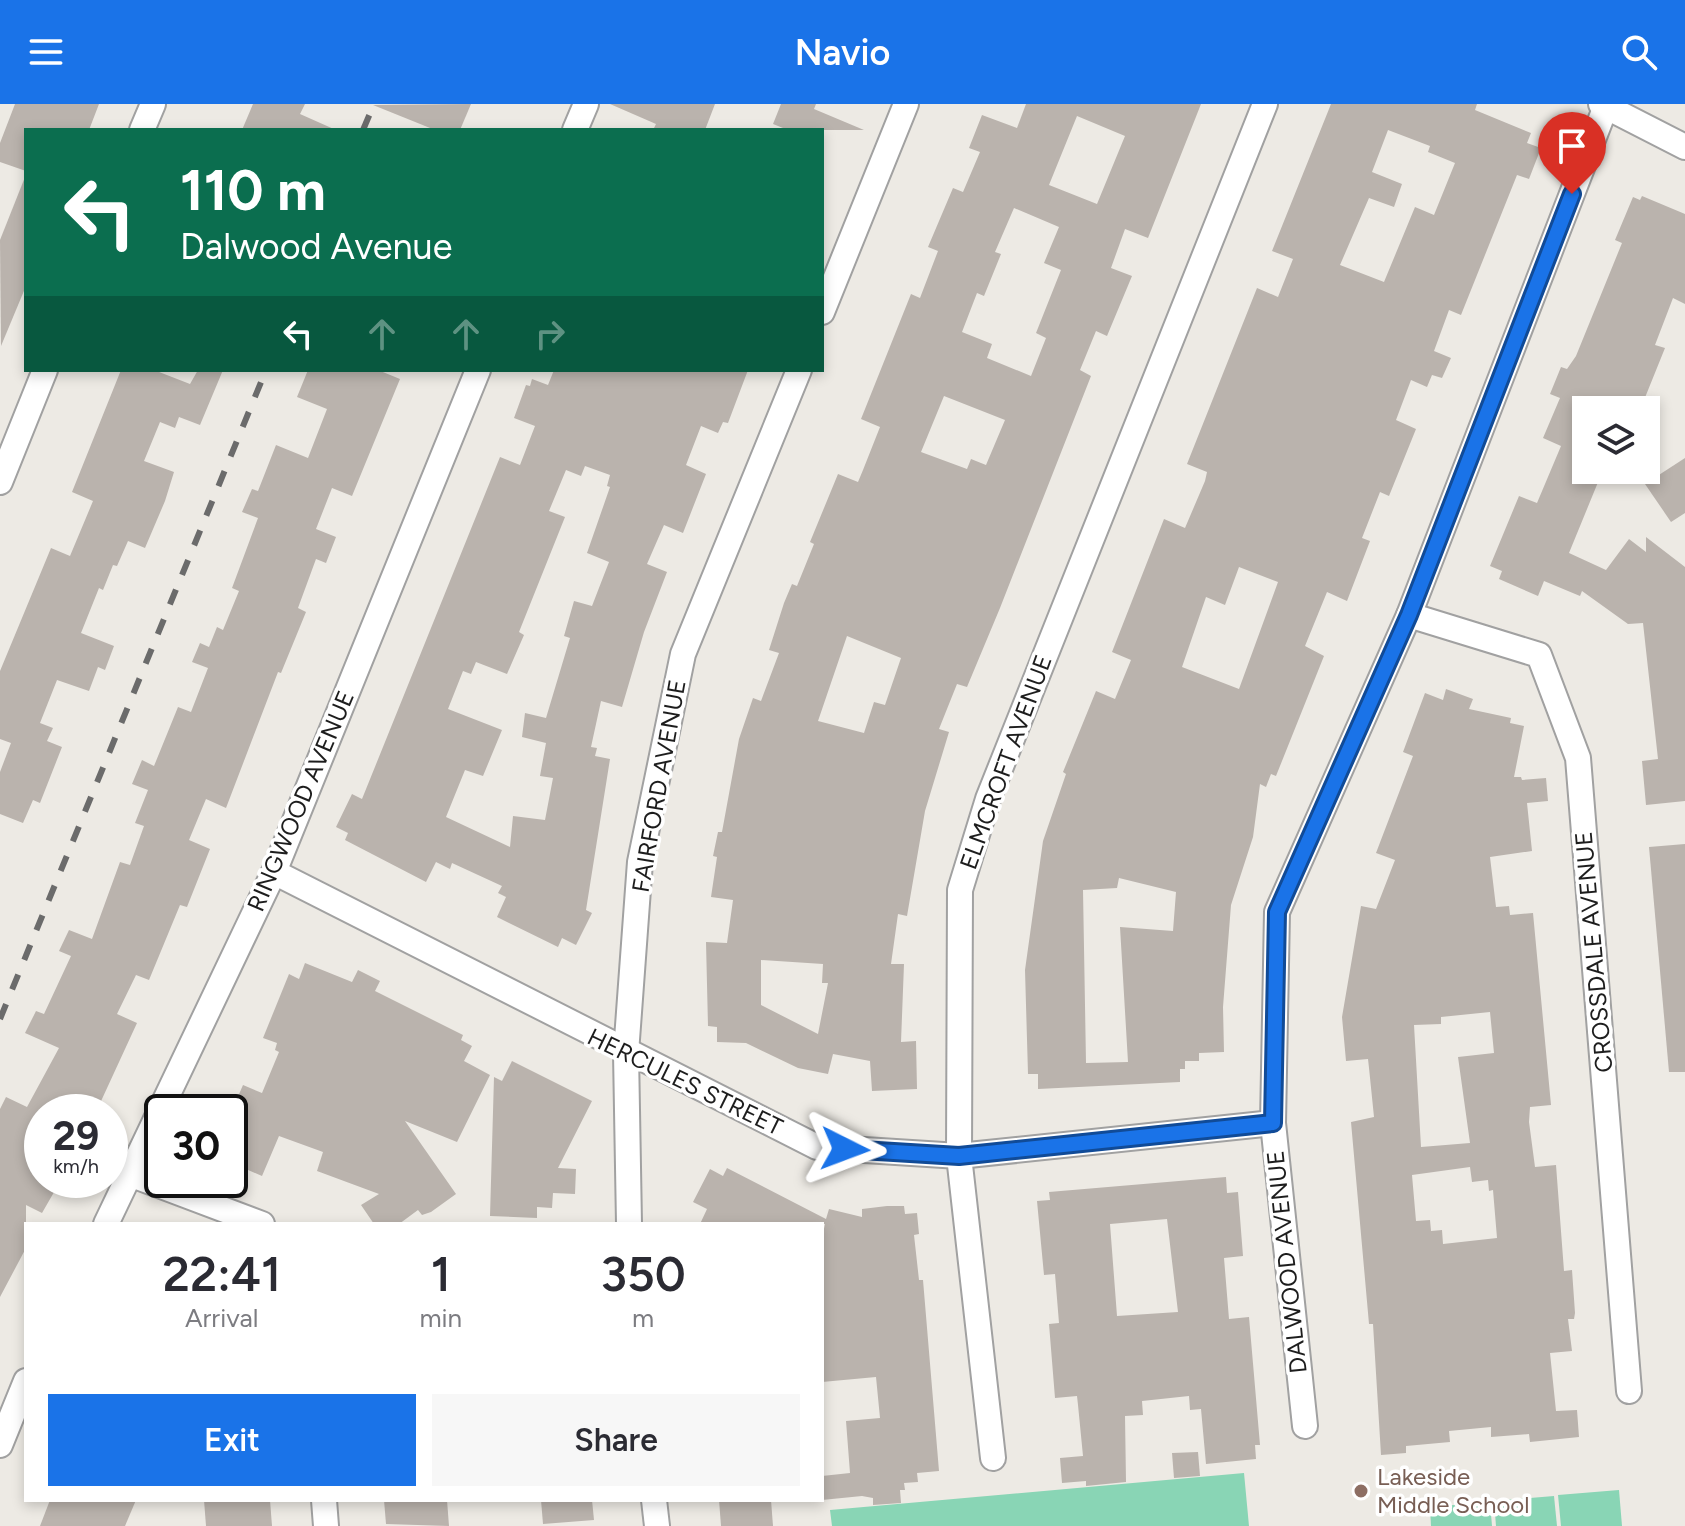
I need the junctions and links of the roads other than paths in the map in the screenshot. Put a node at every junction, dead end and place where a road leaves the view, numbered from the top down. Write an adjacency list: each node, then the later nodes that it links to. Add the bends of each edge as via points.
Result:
1 (153, 104): 6 (street)
2 (586, 104): 7 (street)
3 (906, 104): 9 (street)
4 (1265, 104): 18 (street, ELMCROFT AVENUE, via 988,799 960,890)
5 (1604, 105): 8 (street); 14 (street, DALWOOD AVENUE)
6 (143, 128)
7 (576, 128)
8 (1685, 147)
9 (824, 307)
10 (44, 372): 13 (street)
11 (477, 372): 15 (street, RINGWOOD AVENUE)
12 (798, 372): 16 (street, FAIRFORD AVENUE, via 683,654 640,862)
13 (0, 482)
14 (1409, 615): 17 (street, DALWOOD AVENUE, via 1277,912); 24 (street, CROSSDALE AVENUE, via 1539,655 1578,758)
15 (274, 872): 16 (street, HERCULES STREET); 19 (street, RINGWOOD AVENUE)
16 (626, 1053): 18 (street, HERCULES STREET, via 817,1147); 22 (street, FAIRFORD AVENUE)
17 (1273, 1123): 18 (street, HERCULES STREET); 25 (street, DALWOOD AVENUE)
18 (959, 1156): 27 (street, ELMCROFT AVENUE)
19 (132, 1175): 20 (street, RINGWOOD AVENUE); 21 (street)
20 (107, 1222)
21 (257, 1222)
22 (629, 1222)
23 (24, 1386): 26 (street)
24 (1629, 1391)
25 (1305, 1426)
26 (0, 1445)
27 (993, 1458)
28 (324, 1502): 30 (street)
29 (654, 1502): 31 (street)
30 (326, 1526)
31 (657, 1526)

